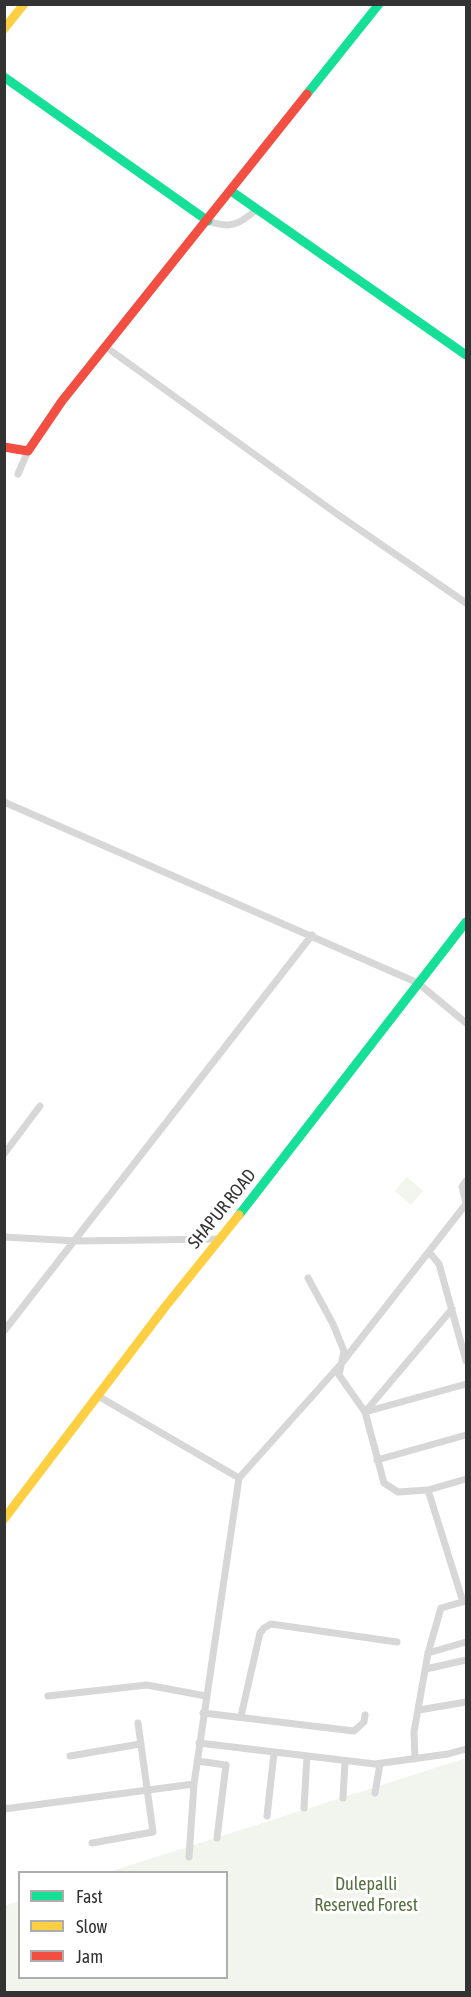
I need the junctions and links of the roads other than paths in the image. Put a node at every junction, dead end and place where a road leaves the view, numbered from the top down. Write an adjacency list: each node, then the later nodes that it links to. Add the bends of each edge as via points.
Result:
1 (24, 4): 3 (street)
2 (380, 4): 5 (street)
3 (4, 29)
4 (4, 76): 7 (street)
5 (231, 191): 6 (street); 7 (street)
6 (257, 209): 7 (street, via 228,226); 9 (street)
7 (208, 221): 8 (street)
8 (106, 347): 11 (street); 13 (street)
9 (466, 355)
10 (4, 447): 11 (street)
11 (28, 451): 12 (street)
12 (18, 474)
13 (466, 603)
14 (4, 802): 16 (street)
15 (466, 922): 17 (street, SHAPUR ROAD)
16 (312, 935): 17 (street); 25 (street)
17 (418, 983): 18 (street); 24 (street, SHAPUR ROAD)
18 (466, 1023)
19 (40, 1106): 20 (street)
20 (4, 1154)
21 (466, 1181): 22 (street, via 462,1187)
22 (466, 1204): 26 (street)
23 (4, 1237): 25 (street)
24 (221, 1239): 25 (street); 33 (street, SHAPUR ROAD)
25 (76, 1241): 29 (street)
26 (429, 1252): 28 (street, via 439,1264); 31 (street)
27 (308, 1278): 31 (street, via 344,1352)
28 (452, 1309): 30 (street); 34 (street)
29 (4, 1331)
30 (466, 1361)
31 (341, 1364): 34 (street, via 339,1375); 37 (street)
32 (466, 1384): 34 (street)
33 (98, 1396): 37 (street); 40 (street, SHAPUR ROAD)
34 (365, 1412): 36 (street)
35 (466, 1435): 36 (street)
36 (377, 1460): 39 (street, via 384,1483 398,1492)
37 (239, 1478): 48 (street)
38 (466, 1479): 39 (street)
39 (428, 1490): 41 (street)
40 (4, 1519)
41 (465, 1602): 44 (street, via 441,1608)
42 (398, 1642): 53 (street, via 271,1624 260,1633)
43 (466, 1642): 44 (street)
44 (429, 1653): 46 (street)
45 (466, 1660): 46 (street)
46 (426, 1669): 50 (street)
47 (48, 1696): 48 (street, via 147,1685)
48 (206, 1696): 51 (street)
49 (466, 1702): 50 (street)
50 (419, 1710): 61 (street, via 414,1732)
51 (203, 1713): 53 (street); 55 (street)
52 (365, 1715): 53 (street, via 364,1722 354,1731)
53 (241, 1716)
54 (138, 1723): 56 (street)
55 (199, 1743): 58 (street); 62 (street)
56 (140, 1744): 59 (street); 66 (street)
57 (466, 1749): 61 (street)
58 (274, 1753): 60 (street); 71 (street)
59 (70, 1756)
60 (307, 1756): 63 (street); 69 (street)
61 (415, 1759): 64 (street)
62 (197, 1761): 65 (street); 72 (street, via 226,1765)
63 (345, 1761): 64 (street); 68 (street)
64 (380, 1764): 67 (street)
65 (194, 1784): 66 (street); 74 (street)
66 (147, 1789): 70 (street); 73 (street, via 153,1832)
67 (375, 1792)
68 (343, 1798)
69 (304, 1808)
70 (4, 1809)
71 (267, 1816)
72 (217, 1838)
73 (92, 1844)
74 (189, 1857)

